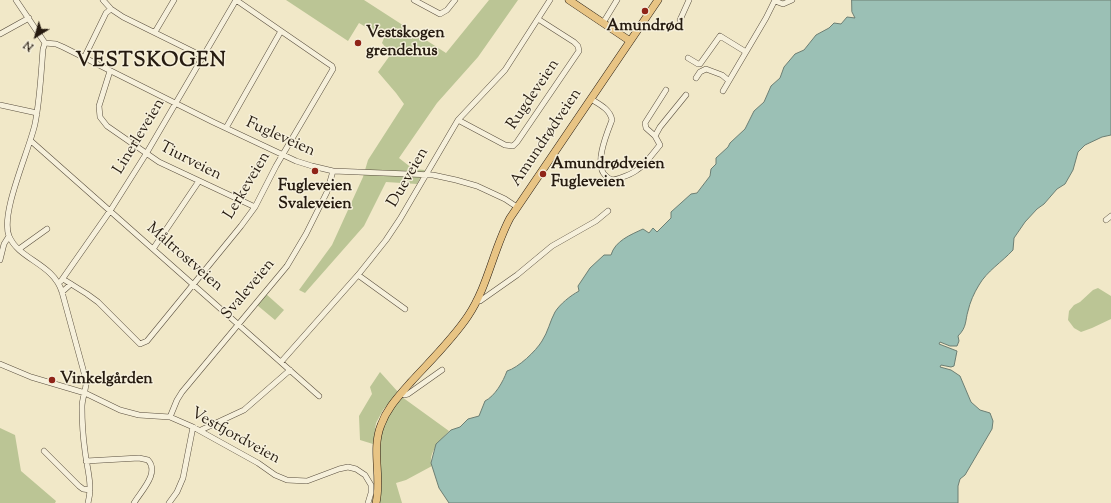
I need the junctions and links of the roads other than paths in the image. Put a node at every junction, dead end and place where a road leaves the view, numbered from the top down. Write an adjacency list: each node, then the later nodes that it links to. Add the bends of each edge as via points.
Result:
1 (16, 0): 15 (street)
2 (103, 0): 14 (street)
3 (174, 0): 20 (street)
4 (236, 0): 19 (street, Lerkeveien); 25 (street, Linerleveien)
5 (414, 0): 6 (street, via 440,14)
6 (455, 0)
7 (550, 0): 16 (street, Dueveien)
8 (568, 0): 18 (main road)
9 (617, 0): 18 (street)
10 (658, 0): 22 (main road, Amundrødveien)
11 (689, 0): 17 (street)
12 (775, 0): 13 (street, via 783,4); 24 (street)
13 (792, 0)
14 (111, 9): 20 (street); 26 (street, via 106,13)
15 (29, 18): 21 (street); 23 (street)
16 (538, 19): 38 (street, Dueveien, via 503,72); 38 (street, Rugdeveien, via 574,42 579,51 517,142 513,146 505,145)
17 (680, 20)
18 (603, 23): 22 (main road)
19 (281, 31): 39 (street); 43 (street, Lerkeveien, via 333,69)
20 (155, 32): 25 (street)
21 (0, 34)
22 (630, 41): 34 (main road, Amundrødveien)
23 (45, 43): 26 (street, Fugleveien, via 56,44); 37 (street)
24 (746, 52): 27 (street, via 720,36 700,64); 30 (street)
25 (204, 57): 35 (street, Linerleveien)
26 (84, 58): 28 (street, Fugleveien)
27 (688, 58)
28 (110, 71): 35 (street, Fugleveien); 42 (street, Tiurveien, via 99,106 100,117 107,126)
29 (696, 78): 30 (street, via 706,69)
30 (728, 80): 32 (street)
31 (666, 90): 40 (street, via 645,123 646,128)
32 (723, 91)
33 (686, 95): 40 (street)
34 (591, 98): 40 (street, via 606,109 612,120 603,144 601,164 603,175 609,179 614,180 636,171 660,145); 48 (main road, Amundrødveien)
35 (176, 103): 39 (street, Fugleveien); 42 (street, Linerleveien)
36 (0, 105): 37 (street)
37 (37, 113): 41 (street)
38 (458, 120): 45 (street, Dueveien)
39 (226, 128): 43 (street, Fugleveien)
40 (655, 136)
41 (31, 141): 49 (street, Måltrostveien); 54 (street, via 9,203)
42 (146, 154): 46 (street, Tiurveien); 49 (street, Linerleveien)
43 (282, 155): 44 (street, Fugleveien); 47 (street, Lerkeveien)
44 (334, 171): 45 (street, Fugleveien); 65 (street, Svaleveien, via 327,192 303,241 280,274)
45 (426, 174): 48 (street, Fugleveien, via 477,186); 58 (street, Dueveien, via 391,233)
46 (199, 181): 47 (street, Tiurveien); 56 (street)
47 (255, 207): 61 (street, Lerkeveien)
48 (517, 207): 63 (main road, Amundrødveien, via 501,236)
49 (110, 211): 56 (street, Måltrostveien); 59 (street, Linerleveien)
50 (608, 211): 63 (street, via 596,221 552,246 517,275 480,301)
51 (1111, 216): 52 (street)
52 (1106, 220)
53 (47, 229): 55 (street)
54 (9, 236): 55 (street); 57 (street)
55 (19, 249): 59 (street)
56 (154, 250): 61 (street, Måltrostveien)
57 (0, 260)
58 (358, 275): 64 (street); 66 (street, Dueveien)
59 (61, 281): 60 (street); 62 (street)
60 (71, 284): 61 (street, Lerkeveien, via 98,302 140,344 143,344); 62 (street)
61 (193, 284): 65 (street, Måltrostveien)
62 (62, 292): 70 (street, via 85,374)
63 (476, 301): 71 (main road, Amundrødveien, via 460,327)
64 (405, 309)
65 (238, 324): 66 (street, Måltrostveien); 73 (street, Svaleveien, via 182,392)
66 (281, 362): 68 (street, Måltrostveien)
67 (0, 364): 70 (street, Vestfjordveien, via 31,377)
68 (290, 370): 72 (street, Måltrostveien); 75 (street, via 244,410)
69 (442, 370): 71 (street, via 408,394)
70 (85, 393): 73 (street, Vestfjordveien, via 120,410); 77 (street, via 82,408)
71 (401, 393): 83 (main road, Amundrødveien, via 387,412 378,433 376,447 379,484)
72 (319, 396)
73 (170, 417): 74 (street, Vestfjordveien)
74 (193, 427): 75 (street, Vestfjordveien); 81 (street, via 183,478)
75 (201, 430): 82 (street, Vestfjordveien, via 287,480 307,481 339,469 356,469 365,475 371,485)
76 (44, 451): 78 (street, via 79,486)
77 (86, 461): 78 (street); 80 (street, via 139,458 148,460 151,465 151,477)
78 (90, 490): 79 (street)
79 (88, 503)
80 (134, 503)
81 (169, 503)
82 (368, 503)
83 (376, 503)

